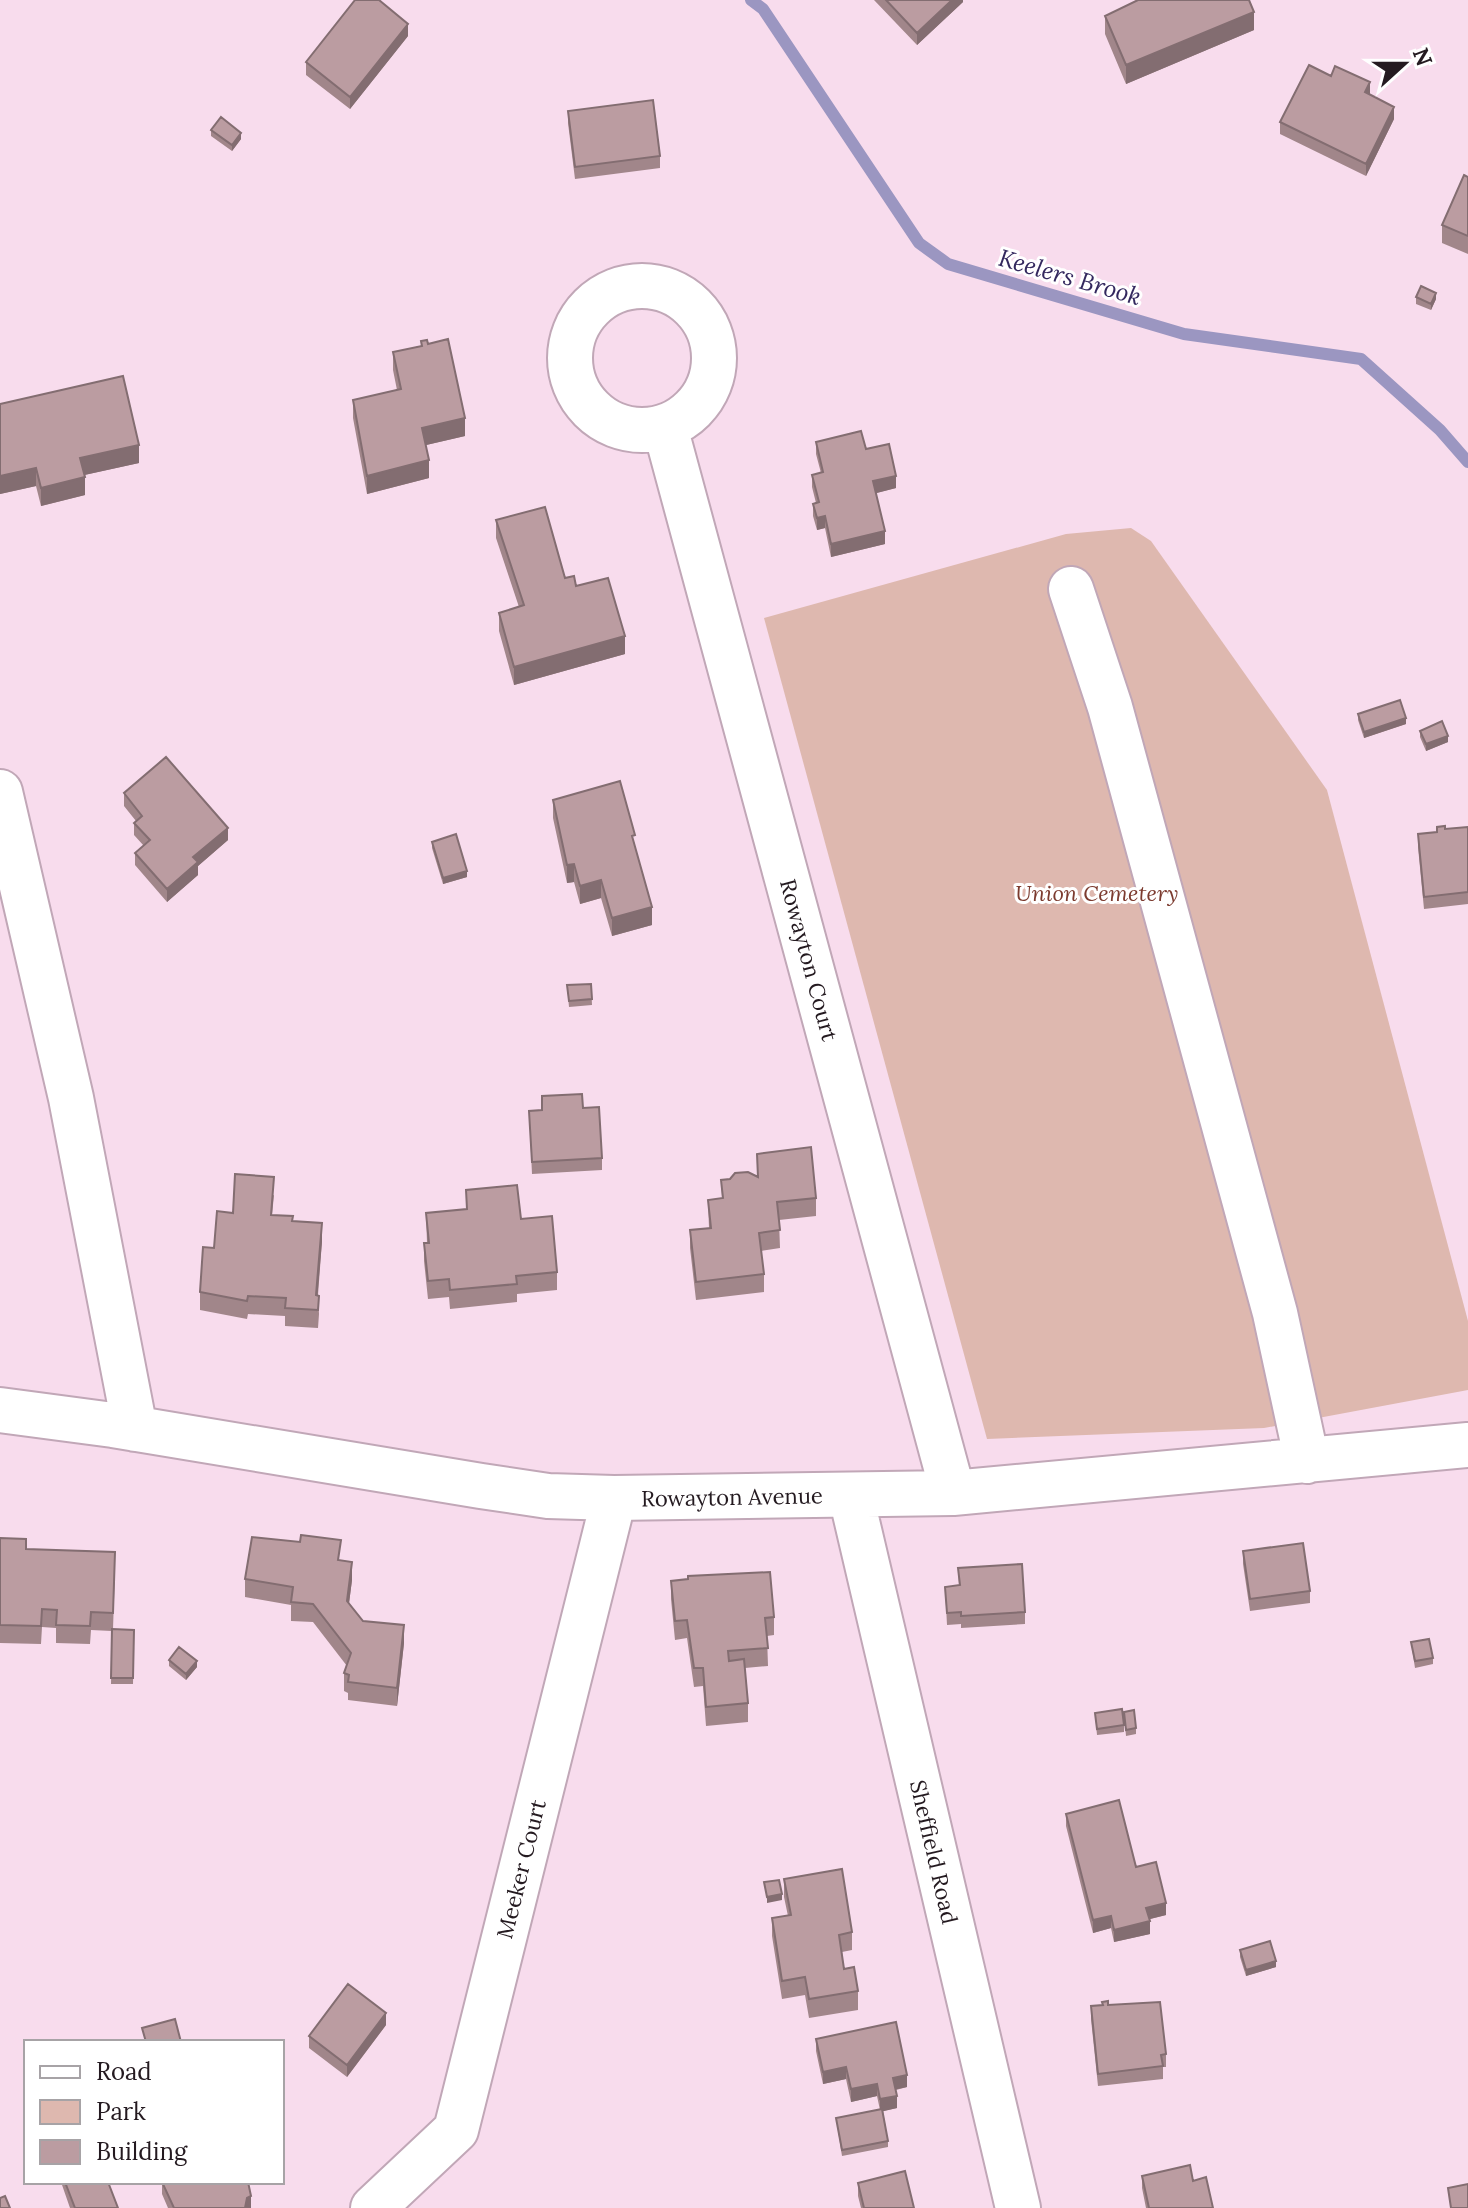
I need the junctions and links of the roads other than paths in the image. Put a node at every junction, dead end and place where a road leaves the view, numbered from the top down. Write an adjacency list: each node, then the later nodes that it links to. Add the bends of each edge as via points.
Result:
1 (665, 427): 8 (street, Rowayton Court)
2 (1071, 589): 7 (street, via 1110,707 1275,1313)
3 (0, 792): 5 (street, via 71,1098)
4 (0, 1410): 5 (street, Rowayton Avenue)
5 (135, 1429): 10 (street, Rowayton Avenue, via 548,1496)
6 (1468, 1445): 7 (street, Rowayton Avenue)
7 (1307, 1461): 8 (street, Rowayton Avenue)
8 (953, 1493): 9 (street, Rowayton Avenue)
9 (851, 1496): 10 (street, Rowayton Avenue); 12 (street, Sheffield Road)
10 (614, 1498): 11 (street, Meeker Court, via 456,2130)
11 (373, 2208)
12 (1018, 2208)

